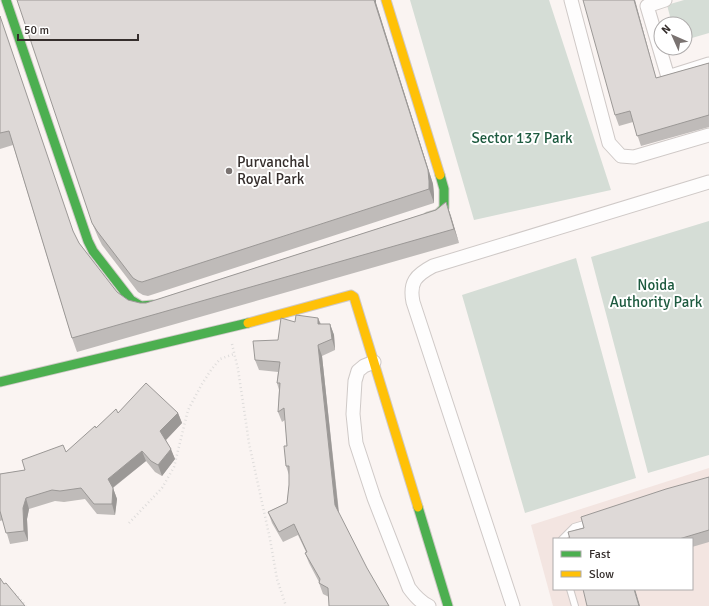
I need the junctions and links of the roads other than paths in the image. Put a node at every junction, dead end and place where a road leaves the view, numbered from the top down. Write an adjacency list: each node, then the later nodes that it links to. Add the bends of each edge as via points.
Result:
1 (6, 0): 9 (street, via 88,241 131,300 148,307)
2 (386, 0): 8 (street, via 444,189 445,203 442,212)
3 (571, 0): 6 (street, via 609,143 621,156 634,158)
4 (665, 0): 5 (street, via 648,6 668,77)
5 (709, 64)
6 (709, 134)
7 (709, 182): 17 (street, via 433,266 422,272 414,282 411,292 413,302)
8 (416, 221)
9 (163, 302)
10 (374, 362): 11 (street, via 354,297 351,295 227,329); 15 (street, via 358,371 355,381 353,414 356,443 374,498 410,588 414,596); 16 (street)
11 (0, 382)
12 (597, 520): 13 (lane, via 574,528)
13 (563, 538)
14 (570, 590): 18 (lane)
15 (429, 606)
16 (448, 606)
17 (513, 606)
18 (575, 606)

